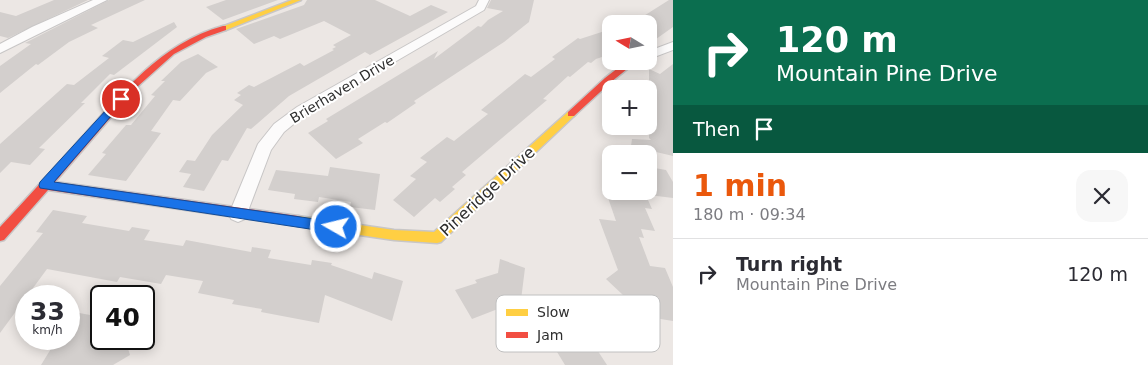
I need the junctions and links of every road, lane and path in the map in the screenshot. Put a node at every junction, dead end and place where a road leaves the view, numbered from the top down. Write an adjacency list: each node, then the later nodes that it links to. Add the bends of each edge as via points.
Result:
1 (102, 0): 5 (street, via 44,25)
2 (298, 0): 8 (street, via 203,36 171,52 134,85)
3 (484, 0): 9 (street, Brierhaven Drive, via 480,8 302,110 280,128 264,148)
4 (673, 46): 6 (street)
5 (0, 49)
6 (658, 51)
7 (621, 70): 9 (street, Pineridge Drive, via 437,238)
8 (44, 185): 9 (street, Pineridge Drive); 10 (street)
9 (238, 214)
10 (0, 236)

